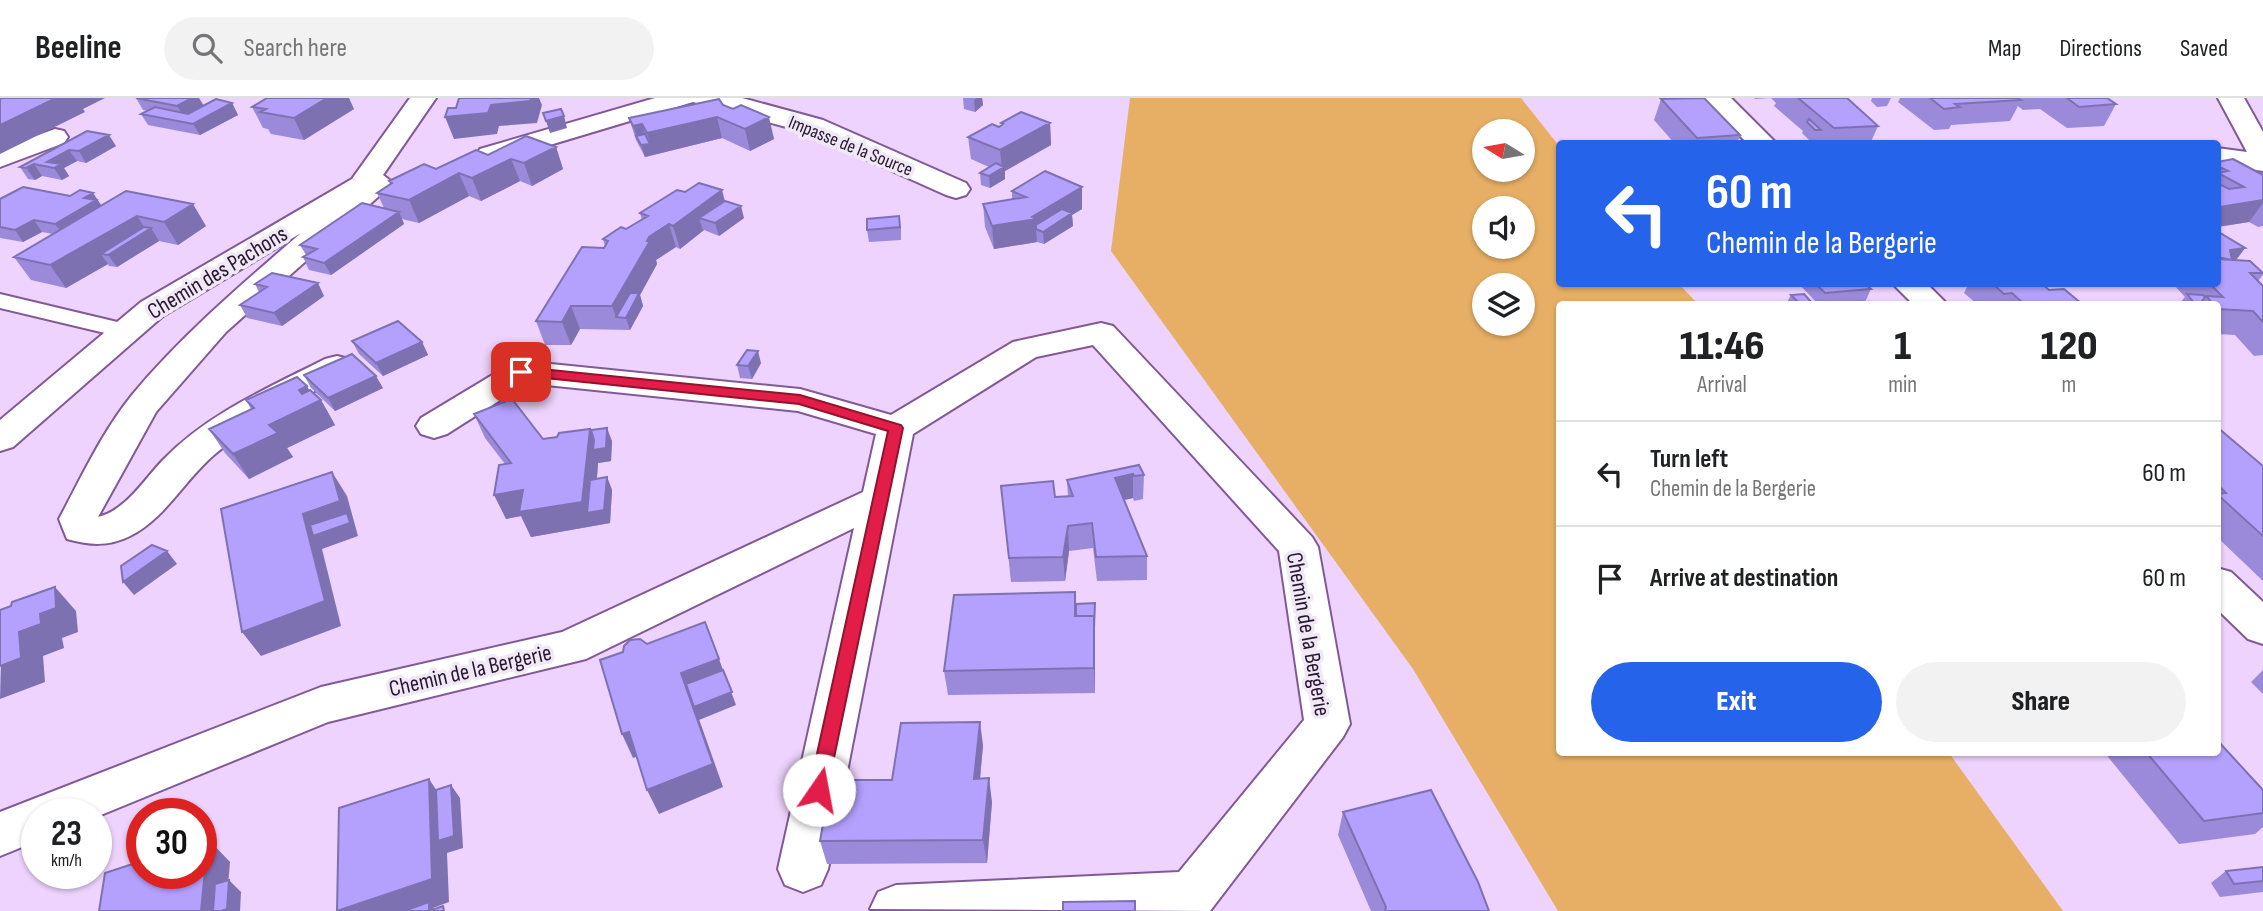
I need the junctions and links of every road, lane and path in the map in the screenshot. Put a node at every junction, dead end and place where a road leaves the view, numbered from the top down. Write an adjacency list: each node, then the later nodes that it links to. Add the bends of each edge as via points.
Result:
1 (423, 98): 13 (street, Chemin des Pachons)
2 (682, 98): 11 (street)
3 (703, 98): 14 (street, Impasse de la Source, via 814,126)
4 (1716, 98): 7 (street)
5 (2231, 98): 9 (street)
6 (55, 137): 10 (street)
7 (1761, 140)
8 (2221, 157): 12 (street)
9 (2263, 157)
10 (0, 159)
11 (468, 161)
12 (2263, 163)
13 (381, 181): 18 (street, Chemin des Pachons, via 152,309); 19 (street, via 214,325 143,405 78,520 80,529 108,530 122,523 186,458 234,421)
14 (956, 189)
15 (1912, 287): 17 (street)
16 (0, 301): 18 (lane)
17 (1928, 301)
18 (126, 331): 22 (street, Chemin des Pachons)
19 (337, 366)
20 (434, 426): 21 (street, via 521,372 800,400)
21 (896, 428): 23 (street); 30 (street, Chemin de la Bergerie, via 1025,349 1101,334 1298,547 1326,724 1192,895)
22 (0, 439)
23 (880, 500): 26 (street, Chemin de la Bergerie, via 571,647 321,705); 29 (street)
24 (2221, 587): 25 (street)
25 (2263, 628)
26 (90, 798)
27 (21, 825): 28 (street)
28 (0, 834)
29 (803, 869)
30 (896, 909)

